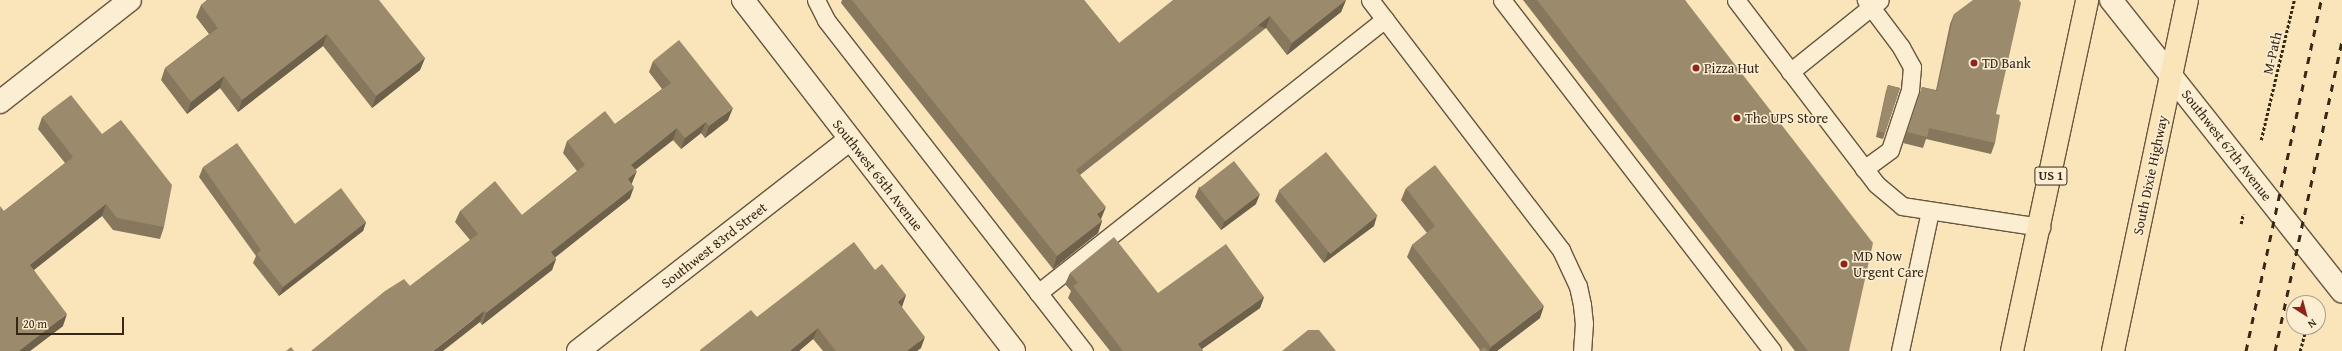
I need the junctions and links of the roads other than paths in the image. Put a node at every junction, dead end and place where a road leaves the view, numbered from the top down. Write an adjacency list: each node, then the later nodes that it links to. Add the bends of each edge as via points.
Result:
1 (130, 0): 14 (street)
2 (743, 0): 15 (street, Southwest 65th Avenue)
3 (816, 0): 20 (lane, via 826,20)
4 (1370, 0): 11 (lane)
5 (1502, 0): 25 (lane)
6 (1736, 0): 12 (lane)
7 (2087, 0): 18 (highway, US 1)
8 (2111, 0): 13 (street, Southwest 67th Avenue)
9 (2187, 0): 13 (highway, South Dixie Highway)
10 (1873, 2): 12 (lane); 16 (lane, via 1912,67 1910,90 1890,150)
11 (1385, 19): 20 (lane); 24 (lane, via 1561,250 1578,286 1584,323)
12 (1790, 72): 16 (lane)
13 (2171, 76): 19 (street, Southwest 67th Avenue); 28 (highway, South Dixie Highway)
14 (0, 102)
15 (850, 138): 21 (street, Southwest 83rd Street); 22 (street, Southwest 65th Avenue)
16 (1864, 169): 17 (lane, via 1876,184 1902,206)
17 (1930, 212): 18 (lane); 26 (lane)
18 (2041, 227): 27 (highway, US 1)
19 (2342, 291)
20 (1038, 292): 23 (lane)
21 (578, 351)
22 (1014, 351)
23 (1084, 351)
24 (1582, 351)
25 (1772, 351)
26 (1900, 351)
27 (2012, 351)
28 (2113, 351)

